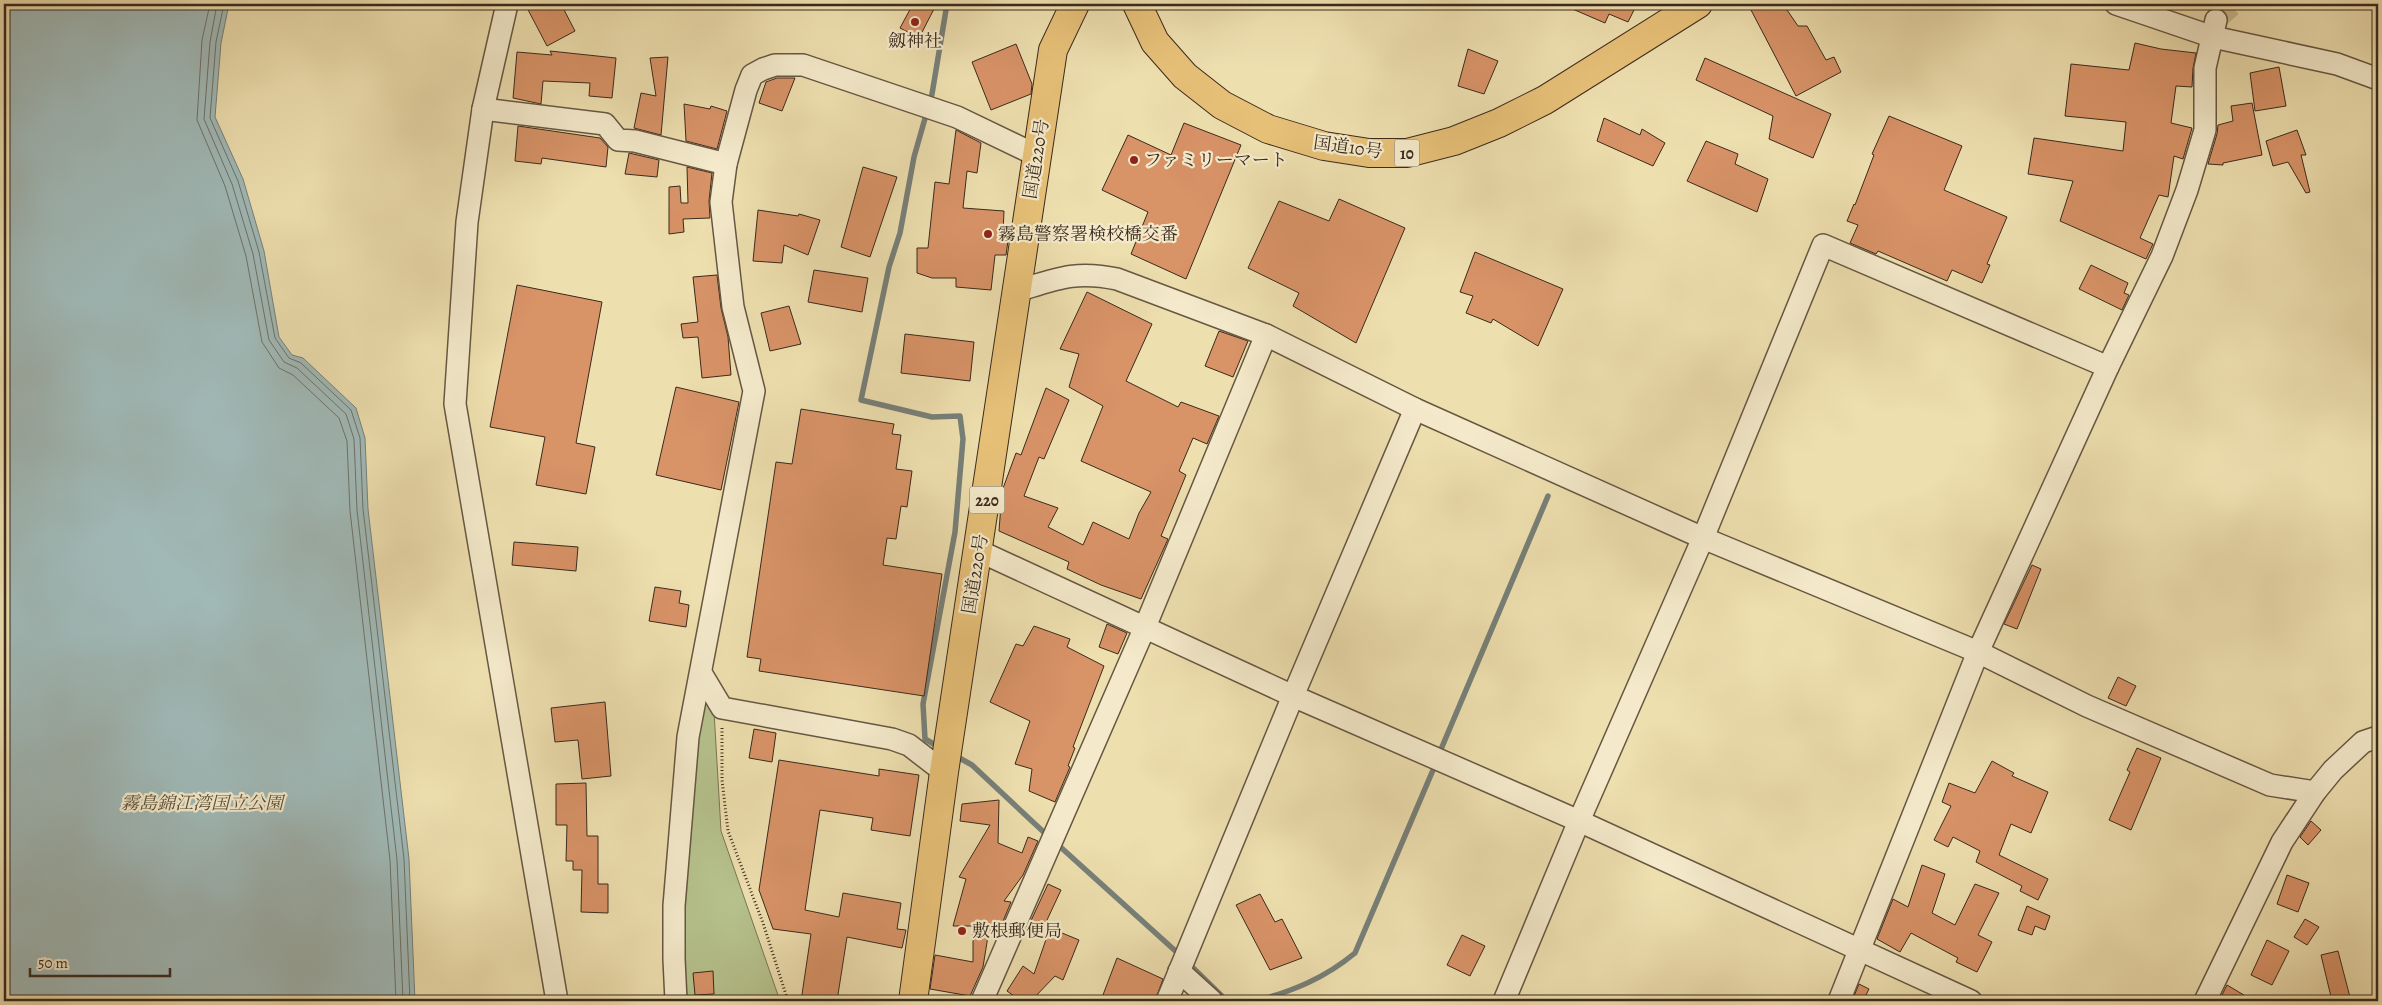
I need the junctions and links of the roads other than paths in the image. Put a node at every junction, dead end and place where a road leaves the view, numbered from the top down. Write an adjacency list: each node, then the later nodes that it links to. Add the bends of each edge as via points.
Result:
1 (507, 4): 8 (street)
2 (1075, 4): 9 (highway, 国道220号 / 220, via 1053,50)
3 (1137, 4): 4 (highway, 国道10号 / 10, via 1155,42 1185,76 1222,105 1268,129 1324,146 1369,153 1407,152 1454,141 1499,123 1545,100)
4 (1698, 4)
5 (2116, 4): 6 (street)
6 (2214, 29): 7 (street); 13 (street, via 2204,68 2205,130 2192,175 2162,256)
7 (2378, 79)
8 (483, 109): 10 (street, via 605,124 618,140 635,140); 27 (street, via 467,222 455,404)
9 (1036, 155): 10 (street, via 957,117 793,64 769,67 752,75); 11 (highway, 国道220号 / 220)
10 (726, 164): 19 (street, via 722,202 732,307 754,391)
11 (1017, 290): 12 (street, via 1074,275 1095,274 1117,278); 16 (highway, 国道220号 / 220)
12 (1266, 335): 14 (street); 17 (street)
13 (2108, 367): 15 (street, via 1823,245); 18 (street)
14 (1415, 409): 15 (street); 20 (street)
15 (1703, 538): 18 (street); 24 (street)
16 (979, 551): 17 (street); 22 (highway, 国道220号 / 220)
17 (1145, 627): 20 (street); 30 (street)
18 (1978, 652): 23 (street, via 2088,706 2270,785); 25 (street)
19 (701, 673): 22 (street, via 722,708 892,740 909,745); 28 (street, via 688,737 677,862)
20 (1293, 696): 24 (street); 26 (street)
21 (2378, 737): 23 (street, via 2363,742)
22 (944, 772): 29 (highway, 国道220号 / 220)
23 (2315, 792): 36 (street, via 2282,842)
24 (1579, 821): 25 (street); 33 (street)
25 (1861, 950): 34 (street); 35 (street)
26 (1179, 971): 31 (street); 32 (street)
27 (556, 1001)
28 (676, 1001)
29 (913, 1001)
30 (982, 1001)
31 (1167, 1001)
32 (1212, 1001)
33 (1504, 1001)
34 (1839, 1001)
35 (1971, 1001)
36 (2205, 1001)

